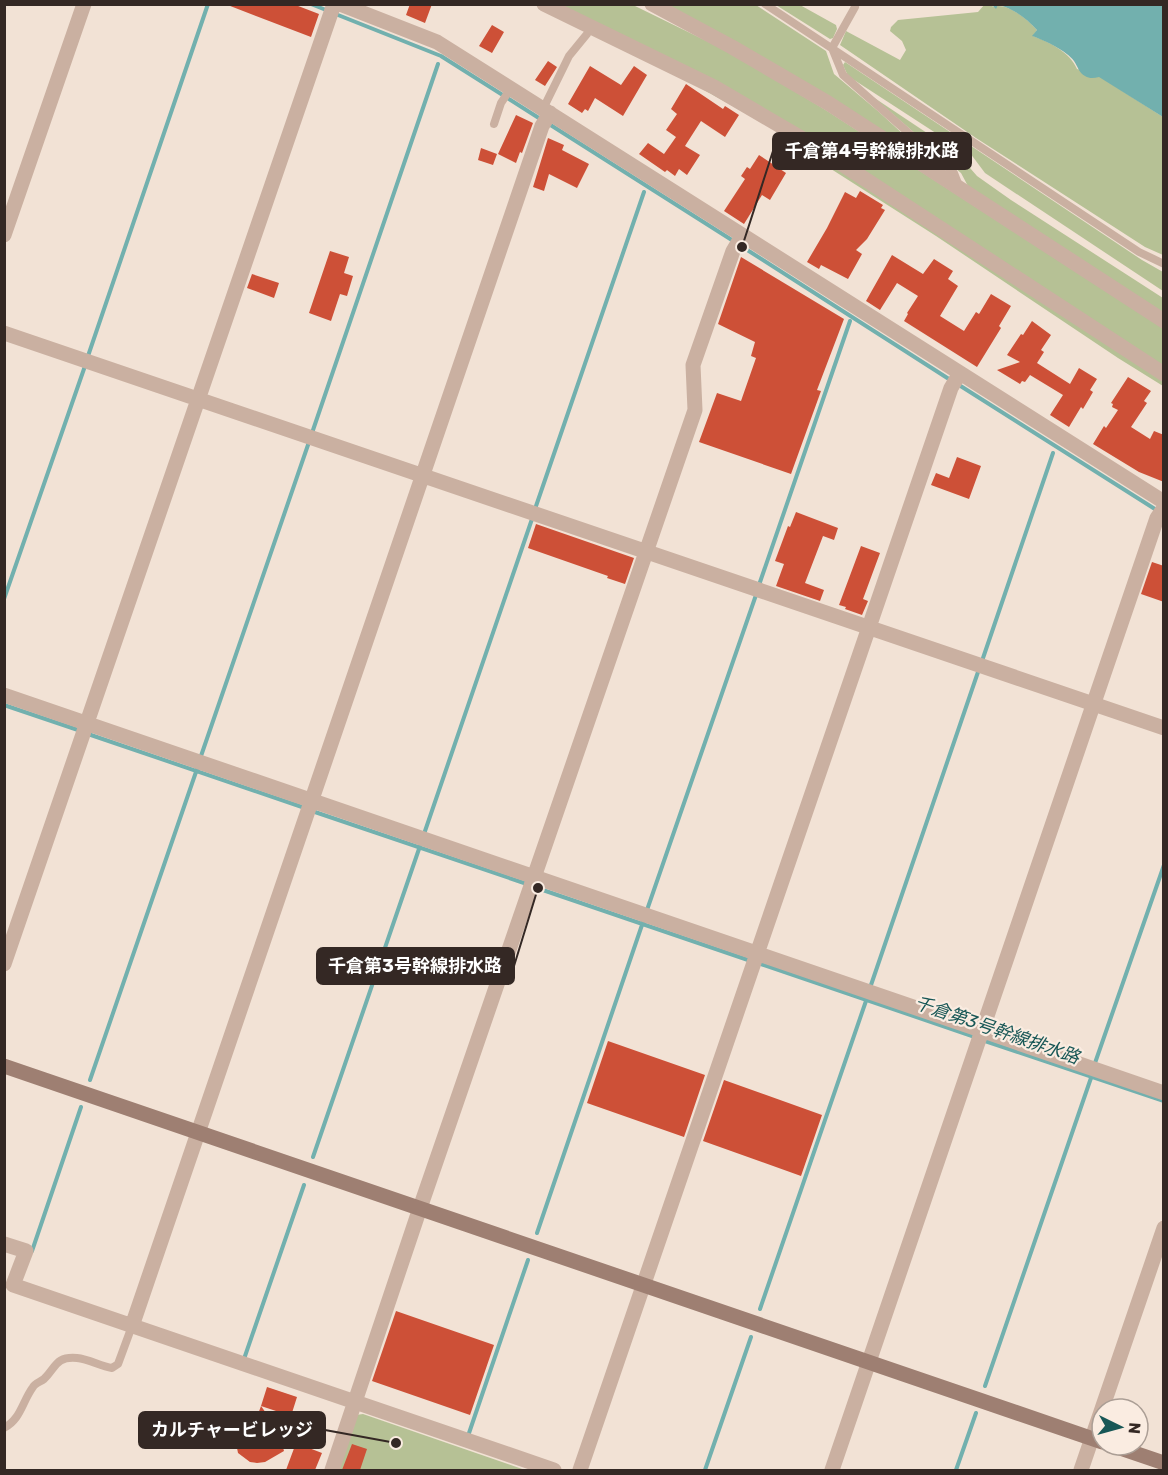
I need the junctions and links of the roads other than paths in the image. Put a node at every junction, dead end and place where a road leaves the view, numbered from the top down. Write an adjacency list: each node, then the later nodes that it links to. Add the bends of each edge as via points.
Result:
1 (84, 4): 13 (street)
2 (544, 4): 7 (street)
3 (652, 4): 12 (street, via 828,103)
4 (765, 4): 8 (lane)
5 (855, 7): 8 (lane)
6 (334, 8): 9 (street, via 437,42); 20 (street)
7 (591, 26): 10 (lane, via 569,56); 18 (street, via 714,87 808,142)
8 (832, 48): 12 (lane, via 843,75 954,173); 15 (lane, via 1129,246)
9 (510, 90): 10 (street); 11 (lane)
10 (546, 116): 14 (street); 21 (street)
11 (494, 124)
12 (960, 188): 16 (street)
13 (4, 235)
14 (739, 241): 19 (street); 24 (street, via 693,364 695,410)
15 (1164, 264)
16 (1164, 321)
17 (4, 333): 20 (street)
18 (1164, 374)
19 (956, 379): 22 (street); 25 (street)
20 (199, 399): 21 (street); 29 (street)
21 (422, 476): 24 (street); 30 (street)
22 (1164, 502)
23 (1160, 513): 27 (street)
24 (645, 552): 25 (street); 31 (street)
25 (869, 628): 27 (street); 32 (street)
26 (4, 695): 29 (street)
27 (1093, 704): 28 (street); 34 (street)
28 (1164, 728)
29 (85, 730): 30 (street); 33 (street)
30 (308, 806): 31 (street); 37 (street)
31 (533, 883): 32 (street); 38 (street)
32 (756, 959): 34 (street); 41 (street)
33 (4, 964)
34 (980, 1036): 36 (street); 43 (street)
35 (4, 1066): 37 (street)
36 (1164, 1093)
37 (198, 1132): 38 (street); 42 (street)
38 (420, 1208): 41 (street); 45 (street)
39 (1164, 1228): 44 (street)
40 (4, 1244): 42 (street, via 26,1251 13,1285)
41 (644, 1285): 43 (street); 53 (street)
42 (132, 1326): 45 (street); 46 (lane, via 118,1364 104,1367 75,1357 54,1364 45,1378 34,1385 15,1422)
43 (869, 1362): 47 (street); 54 (street)
44 (1111, 1397)
45 (355, 1402): 51 (street); 52 (street)
46 (4, 1428)
47 (1090, 1438)
48 (1090, 1453): 55 (street)
49 (1146, 1457): 50 (street)
50 (1164, 1463)
51 (332, 1470)
52 (554, 1470)
53 (580, 1470)
54 (832, 1470)
55 (1081, 1470)

